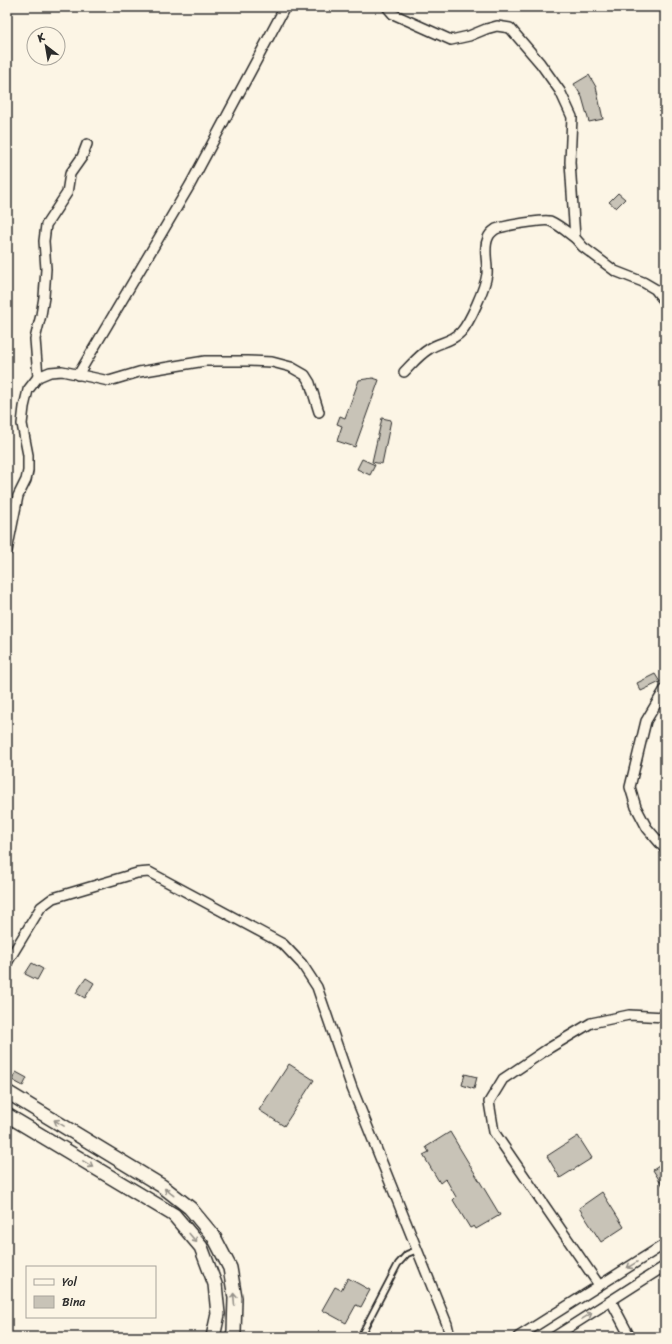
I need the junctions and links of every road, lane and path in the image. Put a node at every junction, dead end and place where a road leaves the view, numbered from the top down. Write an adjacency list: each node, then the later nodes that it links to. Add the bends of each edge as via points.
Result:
1 (285, 7): 7 (street, via 190,185)
2 (386, 7): 4 (street, via 393,14 450,40 497,26 510,28 540,63 560,91 572,117 570,162)
3 (87, 144): 8 (street, via 82,157 70,174 67,193 46,225 44,297 35,339)
4 (575, 238): 5 (street, via 615,271 654,289); 6 (street, via 549,221 496,229 488,238 484,286 461,332 452,340 427,350)
5 (665, 302)
6 (404, 372)
7 (78, 375): 8 (street, via 50,372); 9 (street, via 109,381 139,372 204,361 272,362 291,367 305,375)
8 (38, 377): 10 (street, via 28,390 24,407 22,424 28,455 28,472 18,496)
9 (319, 412)
10 (7, 551)
11 (665, 689): 12 (street, via 646,721 630,787 636,807 647,828)
12 (665, 849)
13 (7, 963): 18 (street, via 41,907 53,898 136,872 149,872 283,944 302,964 317,987 352,1088)
14 (665, 1017): 20 (street, via 629,1015 591,1023 504,1079 489,1102 494,1132)
15 (7, 1092): 24 (street, one-way to 15, via 235,1298 230,1268 214,1237 190,1208 162,1186)
16 (7, 1115): 23 (street, one-way to 23, via 174,1215 201,1247 215,1284 218,1314)
17 (665, 1244): 20 (street, one-way to 20)
18 (417, 1250): 22 (street); 25 (lane, via 407,1254 398,1264)
19 (665, 1266): 21 (street)
20 (600, 1285): 28 (street)
21 (611, 1301): 29 (street, one-way to 21); 30 (street)
22 (447, 1324): 26 (street); 27 (street)
23 (213, 1337)
24 (232, 1337)
25 (360, 1337)
26 (450, 1337)
27 (457, 1337)
28 (518, 1337)
29 (554, 1337)
30 (630, 1337)

